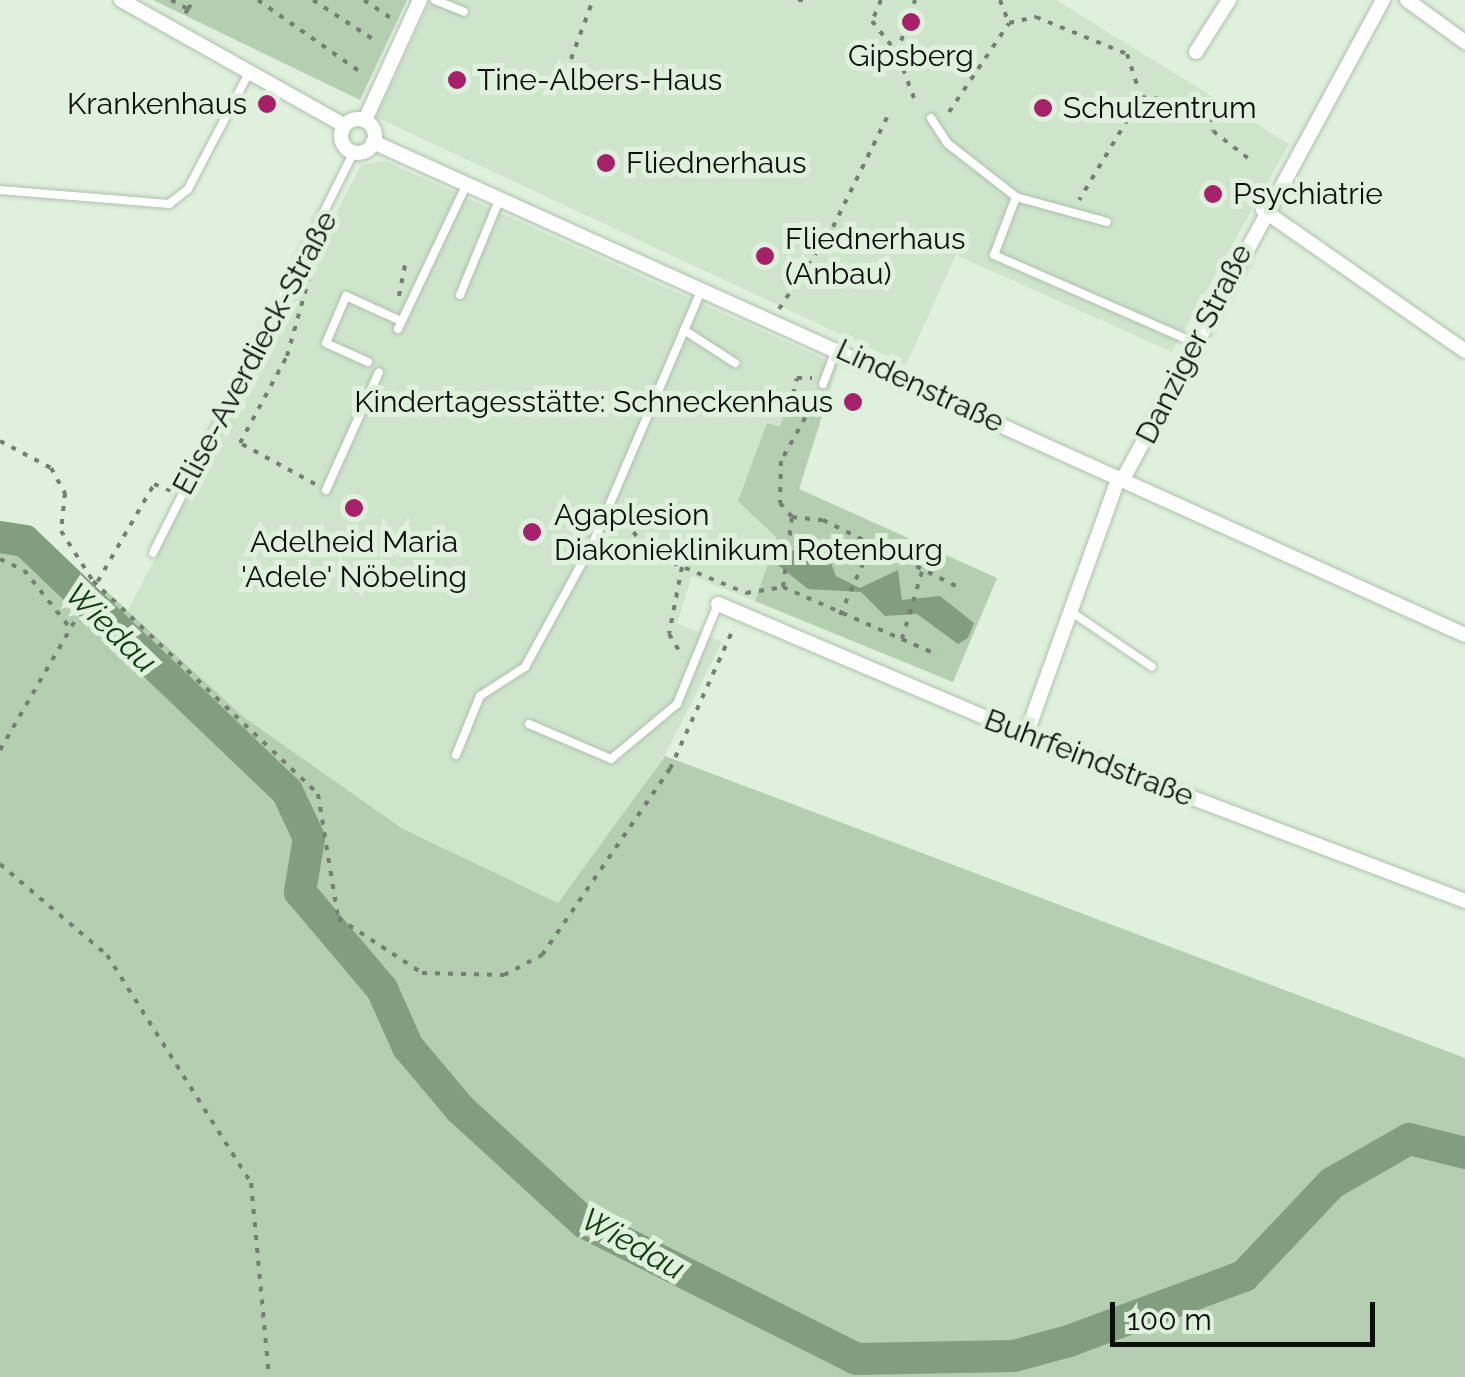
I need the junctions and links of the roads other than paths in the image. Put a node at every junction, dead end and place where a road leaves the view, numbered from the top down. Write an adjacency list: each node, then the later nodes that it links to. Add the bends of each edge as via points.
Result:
1 (121, 0): 10 (street)
2 (420, 0): 12 (street)
3 (435, 0): 7 (lane)
4 (1228, 0): 9 (street)
5 (1383, 0): 20 (street, Danziger Straße)
6 (1408, 0): 8 (street)
7 (464, 12)
8 (1465, 42)
9 (1196, 52)
10 (249, 72): 13 (street); 17 (lane, via 188,189 169,204)
11 (930, 118): 18 (lane, via 947,143)
12 (365, 120): 13 (street); 14 (street)
13 (344, 125): 15 (street, via 342,144)
14 (374, 142): 15 (street); 16 (street, Lindenstraße)
15 (354, 152): 34 (lane, Elise-Averdieck-Straße)
16 (467, 183): 19 (street, Lindenstraße); 28 (lane, via 398,322 346,296 326,343)
17 (0, 190)
18 (1016, 197): 21 (lane, via 1074,206); 25 (lane, via 994,255)
19 (500, 198): 22 (street, Lindenstraße); 23 (lane)
20 (1263, 210): 25 (street, Danziger Straße); 27 (street)
21 (1107, 222)
22 (702, 289): 24 (lane); 26 (street, Lindenstraße)
23 (460, 295)
24 (684, 330): 29 (lane); 41 (lane, via 611,503 525,667 480,696)
25 (1195, 343): 32 (street, Danziger Straße)
26 (837, 348): 31 (lane); 32 (street, Lindenstraße)
27 (1465, 350)
28 (368, 362)
29 (735, 363)
30 (379, 372): 33 (lane)
31 (823, 384)
32 (1121, 478): 36 (street, Danziger Straße); 37 (street, Lindenstraße)
33 (326, 490)
34 (153, 553)
35 (718, 604): 39 (lane, via 677,704 612,759); 40 (street, Buhrfeindstraße)
36 (1070, 611): 38 (lane); 40 (street, Danziger Straße)
37 (1465, 636)
38 (1152, 667)
39 (529, 724)
40 (1026, 735): 42 (street, Buhrfeindstraße)
41 (456, 755)
42 (1465, 902)

